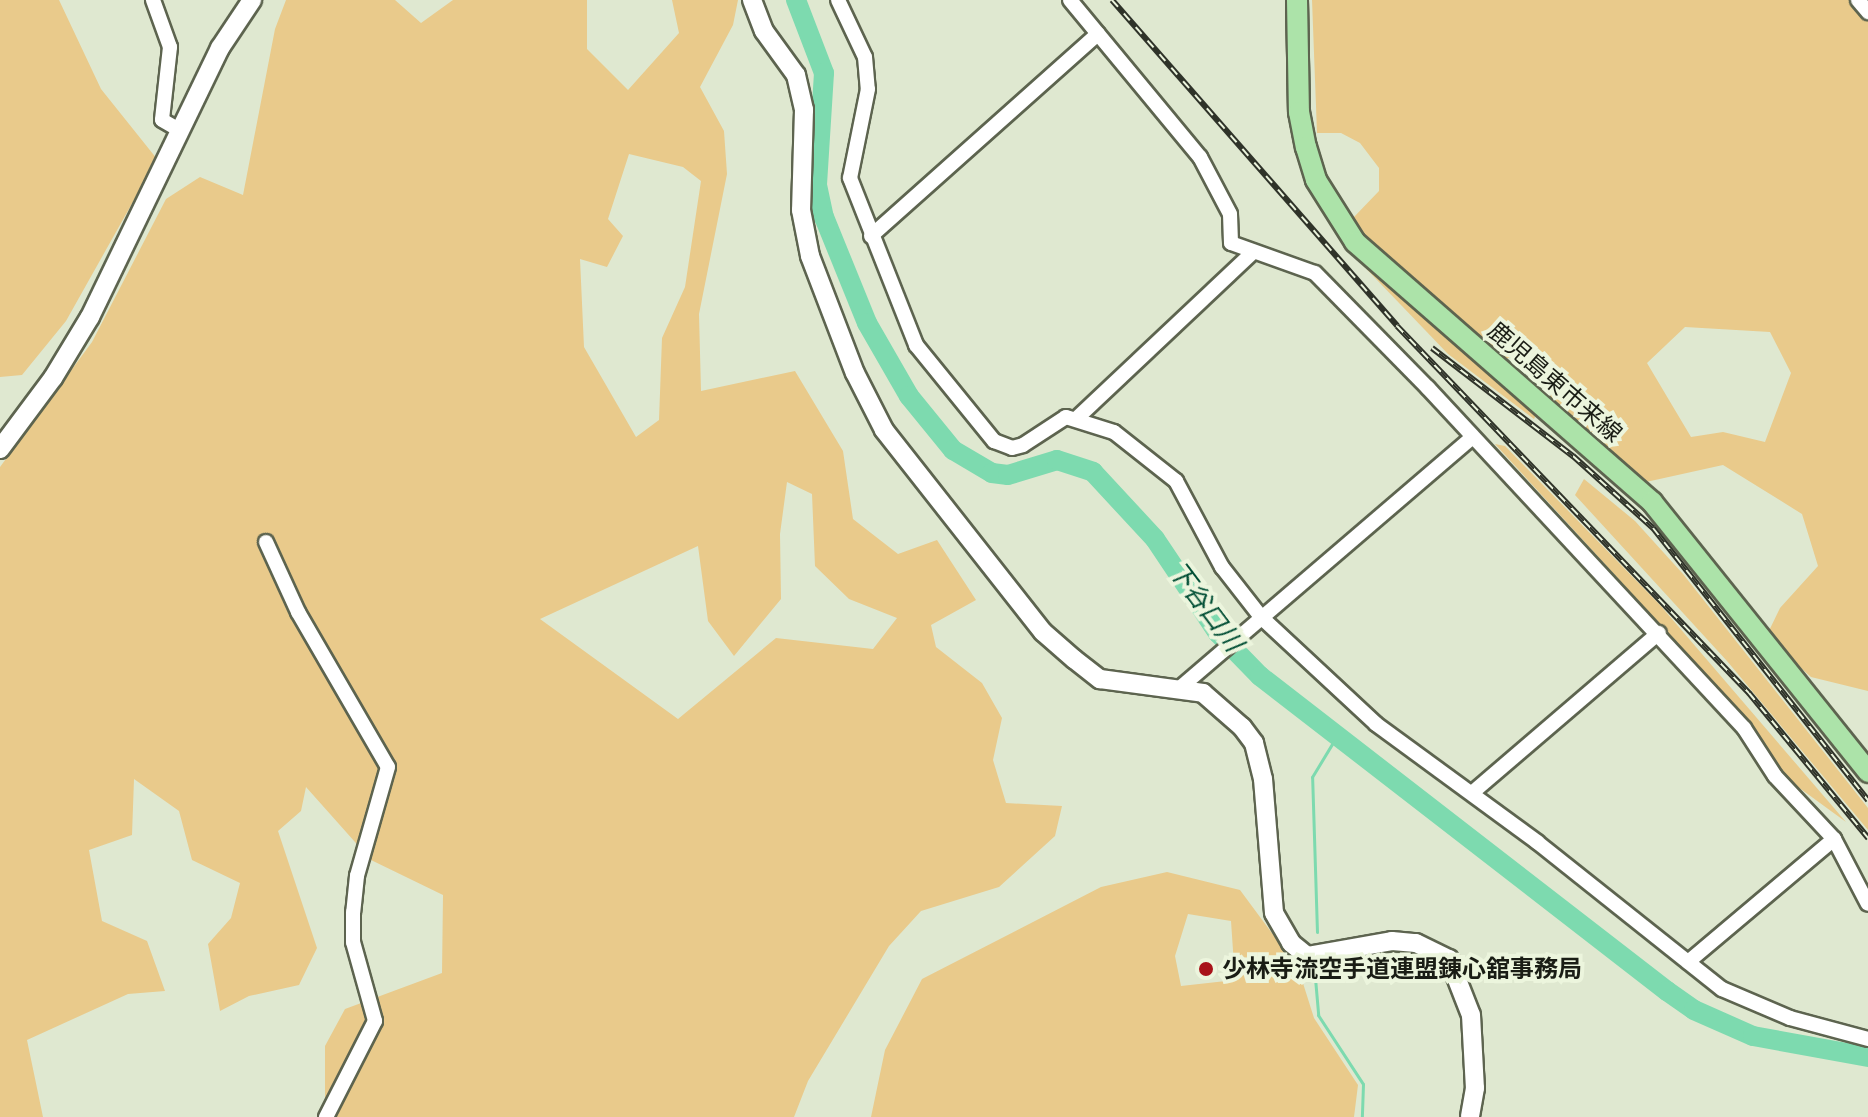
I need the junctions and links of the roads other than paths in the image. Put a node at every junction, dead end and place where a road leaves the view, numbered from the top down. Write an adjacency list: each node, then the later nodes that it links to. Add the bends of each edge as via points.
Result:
1 (153, 0): 10 (street, via 170,47 162,120)
2 (252, 0): 10 (street, via 220,48)
3 (752, 0): 19 (street, via 764,31 796,75 804,110 801,210 810,256 855,373 884,430 1043,632 1074,659 1100,679)
4 (838, 0): 11 (street, via 865,57 868,89 850,178)
5 (1070, 0): 9 (street)
6 (1297, 0): 20 (main road, 鹿児島東市来線, via 1299,112 1306,147 1316,180 1355,242 1652,502)
7 (1858, 0): 8 (street)
8 (1868, 12)
9 (1098, 34): 11 (street); 12 (street, via 1200,157 1230,214 1231,243)
10 (181, 131): 15 (street, via 90,317)
11 (871, 236): 13 (street, via 916,345 994,441 1012,448 1059,419)
12 (1253, 252): 13 (street); 14 (street, via 1315,273)
13 (1077, 418): 17 (street, via 1114,432 1176,481)
14 (1473, 437): 17 (street); 18 (street)
15 (0, 449)
16 (266, 542): 26 (street, via 312,639 388,767 389,778 360,864 353,912 353,942 375,1021)
17 (1256, 621): 19 (street); 21 (street, via 1376,724)
18 (1659, 633): 21 (street); 22 (street, via 1744,728 1775,776)
19 (1181, 687): 27 (street, via 1203,693 1254,743 1263,779 1274,913 1291,943 1307,956 1392,941 1416,943 1449,959 1471,1015 1475,1088)
20 (1868, 772)
21 (1472, 793): 24 (street)
22 (1834, 839): 23 (street); 24 (street)
23 (1868, 904)
24 (1688, 962): 25 (street, via 1722,989 1790,1018)
25 (1868, 1039)
26 (326, 1117)
27 (1470, 1117)

